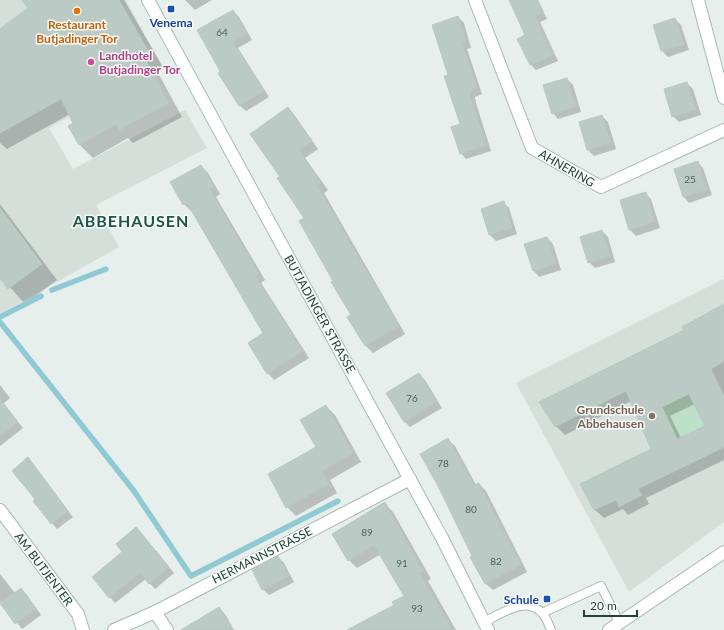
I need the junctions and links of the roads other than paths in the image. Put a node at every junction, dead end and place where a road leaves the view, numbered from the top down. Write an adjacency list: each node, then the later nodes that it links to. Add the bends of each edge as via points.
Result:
1 (148, 0): 6 (street, BUTJADINGER STRASSE)
2 (475, 0): 5 (street, AHNERING, via 532,148 601,187)
3 (698, 0): 4 (street)
4 (724, 98)
5 (724, 130)
6 (410, 479): 9 (street, HERMANNSTRASSE); 12 (street, BUTJADINGER STRASSE)
7 (0, 510): 13 (street, AM BUTJENTER, via 78,614)
8 (724, 553): 11 (street)
9 (155, 612): 14 (street, HERMANNSTRASSE); 15 (street)
10 (542, 613): 11 (lane, via 601,586); 12 (lane, via 525,605 515,606); 16 (lane)
11 (620, 624): 17 (street)
12 (486, 626)
13 (83, 630)
14 (114, 630)
15 (167, 630)
16 (551, 630)
17 (609, 630)

